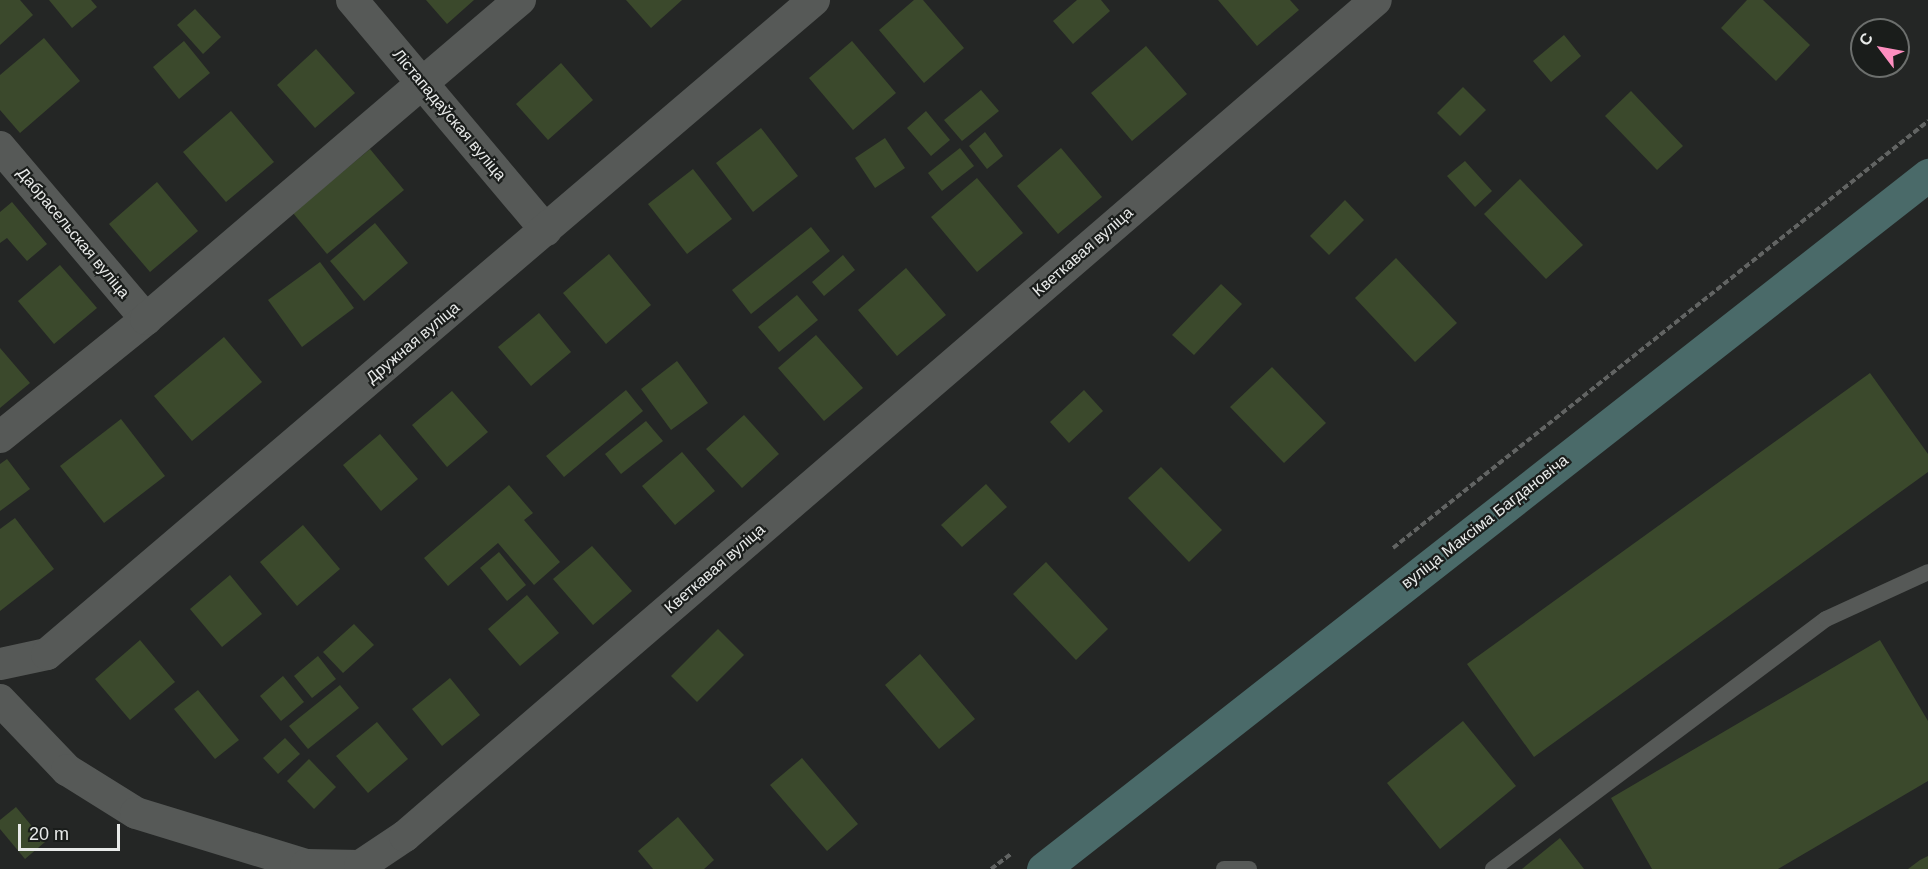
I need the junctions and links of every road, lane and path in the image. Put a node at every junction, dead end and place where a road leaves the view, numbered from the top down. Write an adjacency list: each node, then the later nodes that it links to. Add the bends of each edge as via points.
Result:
1 (352, 0): 5 (street, Лістападаўская вуліца)
2 (520, 0): 5 (street)
3 (814, 0): 9 (street, Дружная вуліца)
4 (1376, 0): 15 (street, Кветкавая вуліца, via 405,836 360,866 306,865 136,813 67,770)
5 (422, 84): 9 (street, Лістападаўская вуліца); 10 (street)
6 (1928, 121): 12 (path)
7 (0, 147): 10 (street, Дабрасельская вуліца)
8 (1928, 175): 18 (main road, вуліца Максіма Багдановіча)
9 (546, 230): 14 (street, Дружная вуліца, via 47,654)
10 (146, 319): 11 (street)
11 (0, 437)
12 (1389, 551)
13 (1928, 572): 21 (lane, via 1826,619)
14 (0, 664)
15 (0, 700)
16 (1019, 847): 17 (path)
17 (992, 869)
18 (1043, 869)
19 (1224, 869): 20 (lane)
20 (1249, 869)
21 (1492, 869)

